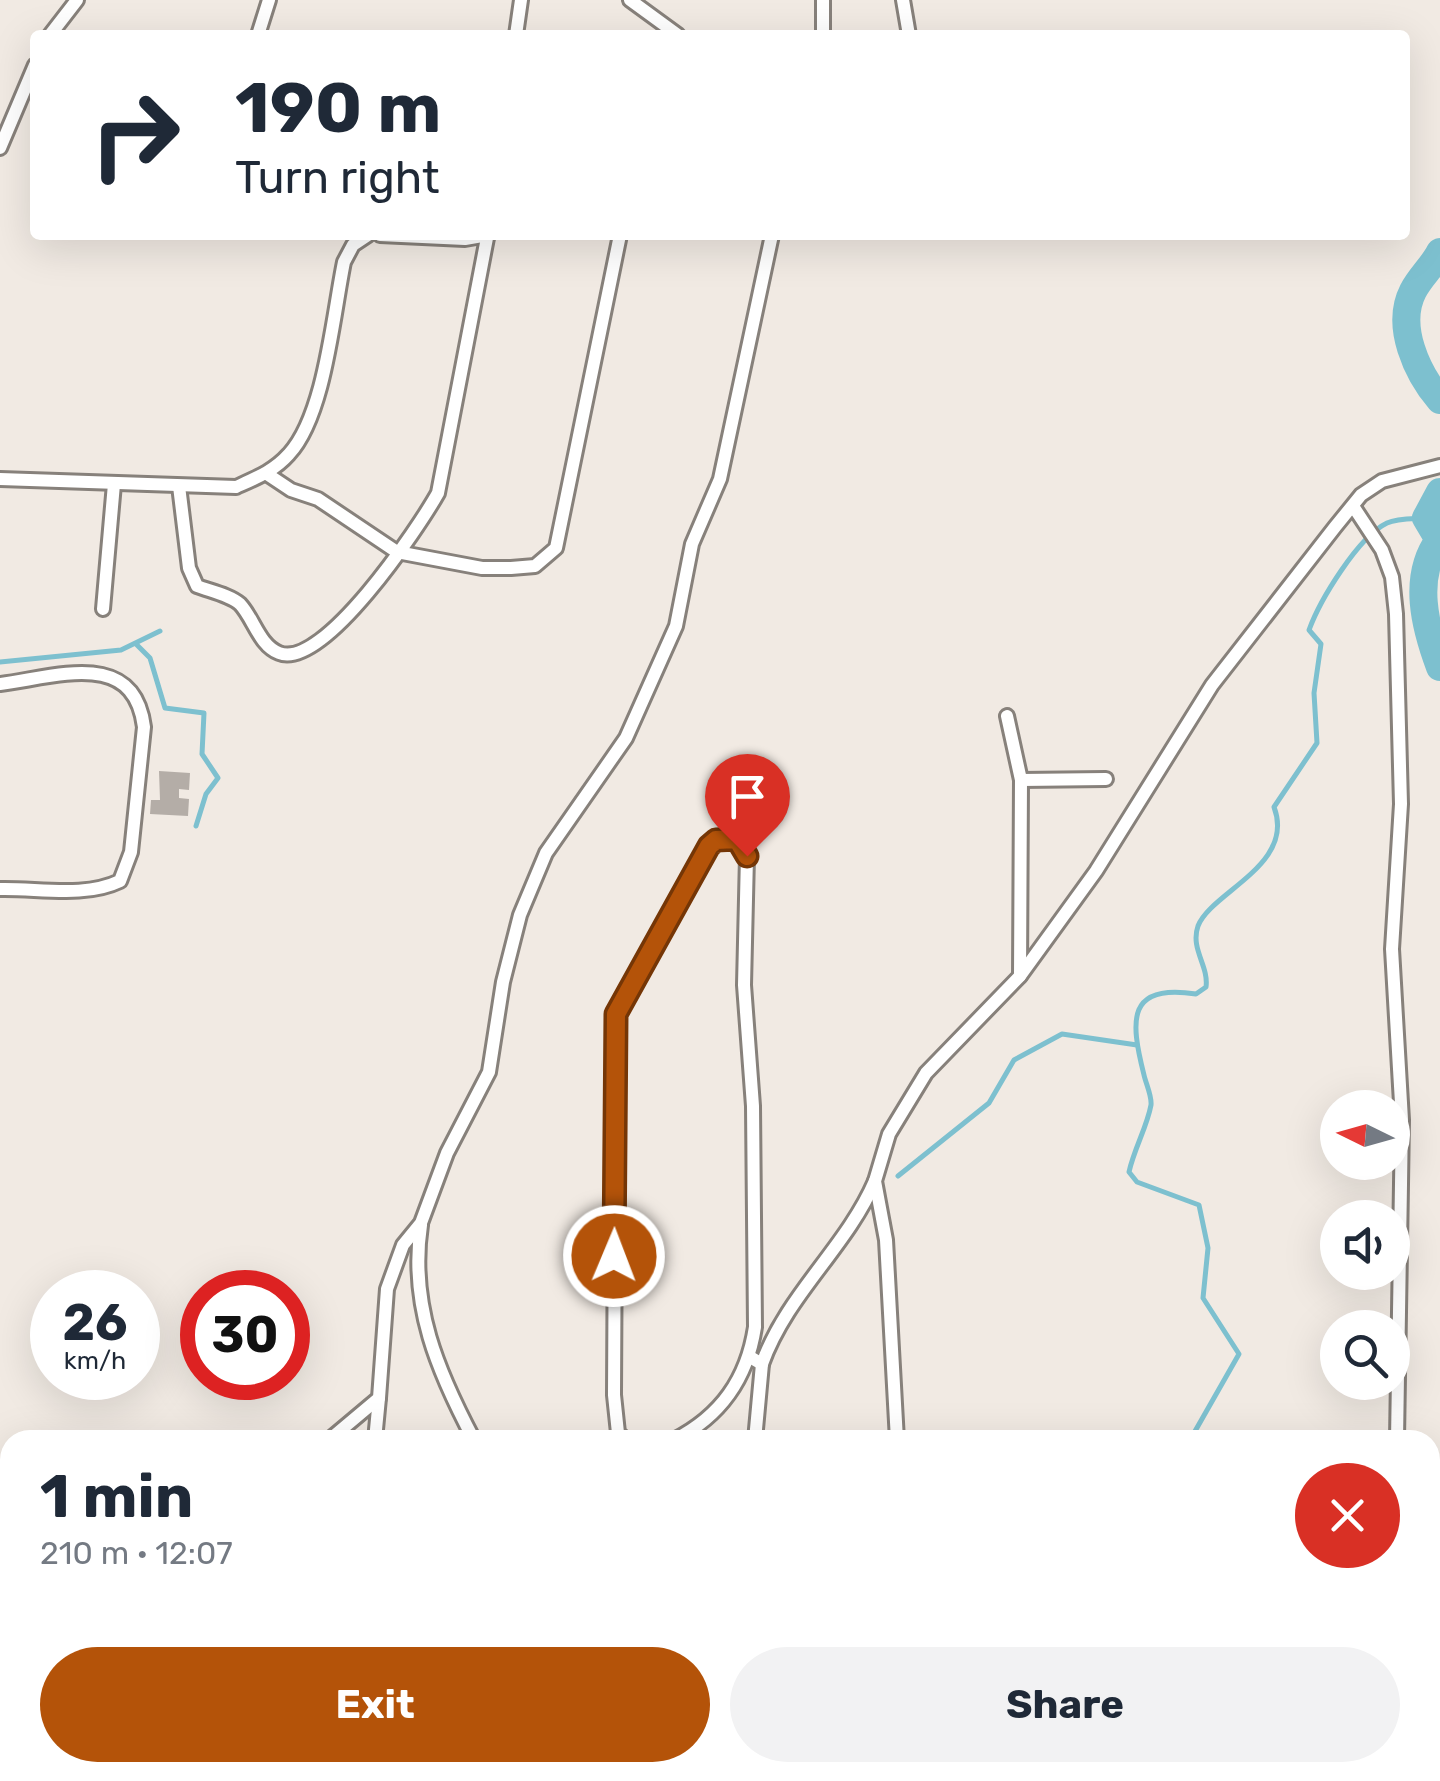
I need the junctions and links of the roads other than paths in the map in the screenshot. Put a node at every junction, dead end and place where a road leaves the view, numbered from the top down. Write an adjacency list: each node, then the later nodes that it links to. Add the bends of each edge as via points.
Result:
1 (76, 0): 7 (street)
2 (269, 0): 8 (street)
3 (522, 0): 9 (street)
4 (630, 0): 10 (street)
5 (824, 0): 11 (street)
6 (903, 0): 12 (street)
7 (54, 30)
8 (260, 30)
9 (517, 30)
10 (671, 30)
11 (823, 30)
12 (908, 30)
13 (30, 77): 14 (street)
14 (0, 148)
15 (360, 240): 20 (street, via 344,262 313,410 292,452)
16 (487, 240): 25 (street, via 438,493)
17 (619, 240): 25 (street, via 556,548 535,566 511,568)
18 (771, 240): 34 (street, via 720,479 692,544 676,626 626,738 537,872 511,939 489,1072)
19 (1440, 466): 24 (street, via 1382,481)
20 (267, 474): 23 (street, via 236,486); 25 (street)
21 (0, 479): 22 (street)
22 (114, 484): 23 (street); 26 (street)
23 (179, 486): 25 (street, via 188,568 197,586 238,602 268,646 282,654 298,652 338,626)
24 (1353, 506): 32 (street, via 1212,685 1096,872); 44 (street, via 1382,550 1396,614 1401,804 1392,949 1402,1120)
25 (397, 552)
26 (104, 609)
27 (0, 684): 31 (street, via 111,676 131,687 144,726 131,852 120,881 76,890)
28 (1007, 716): 30 (street)
29 (1106, 779): 30 (street)
30 (1020, 780): 32 (street)
31 (0, 888)
32 (1020, 976): 33 (street, via 926,1074 890,1134)
33 (876, 1181): 35 (street); 43 (street, via 886,1240)
34 (421, 1223): 36 (street, via 403,1246 388,1289); 39 (street, via 418,1281 425,1323 443,1384)
35 (756, 1360): 40 (street, via 753,1106 744,985 747,856 737,839 726,838 709,846 616,1014); 41 (street, via 718,1410); 42 (street)
36 (379, 1398): 37 (street); 38 (street)
37 (340, 1430)
38 (376, 1430)
39 (468, 1430)
40 (618, 1430)
41 (689, 1430)
42 (755, 1430)
43 (896, 1430)
44 (1396, 1430)

